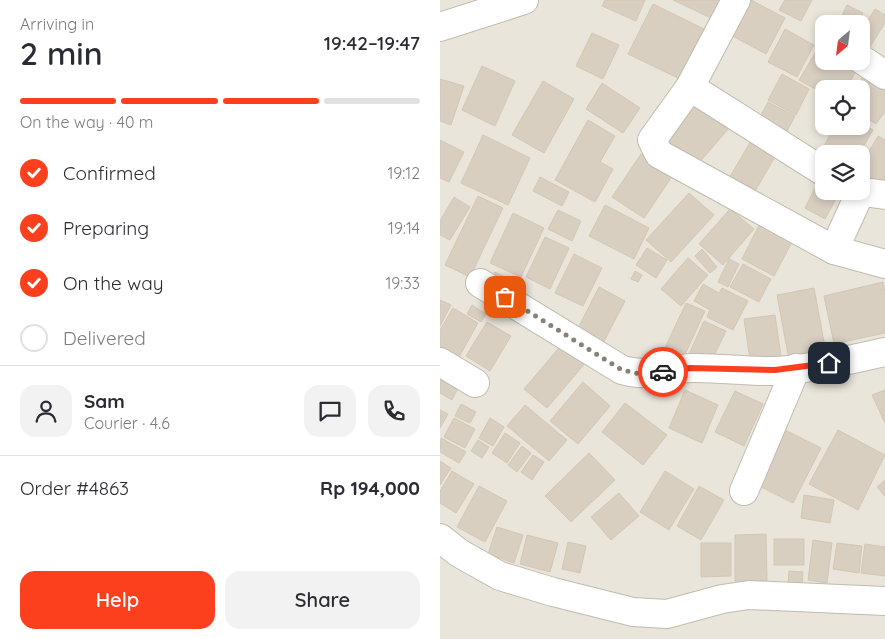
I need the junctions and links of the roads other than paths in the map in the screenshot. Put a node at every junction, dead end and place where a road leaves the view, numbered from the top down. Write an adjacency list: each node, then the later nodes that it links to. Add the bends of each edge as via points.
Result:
1 (524, 0): 3 (street)
2 (736, 0): 6 (street)
3 (440, 27)
4 (870, 65): 5 (street)
5 (885, 74)
6 (690, 87): 7 (street); 9 (street, via 652,140 659,154)
7 (815, 166)
8 (863, 200): 9 (street)
9 (834, 250): 10 (street)
10 (885, 264)
11 (480, 283): 14 (street, via 622,370 632,373 644,375 690,368)
12 (885, 352): 14 (street)
13 (440, 362): 15 (street)
14 (796, 368): 16 (street)
15 (475, 383)
16 (744, 491)
17 (440, 538): 18 (street, via 459,553 500,576 633,612 667,614 722,598 749,595)
18 (885, 601)

